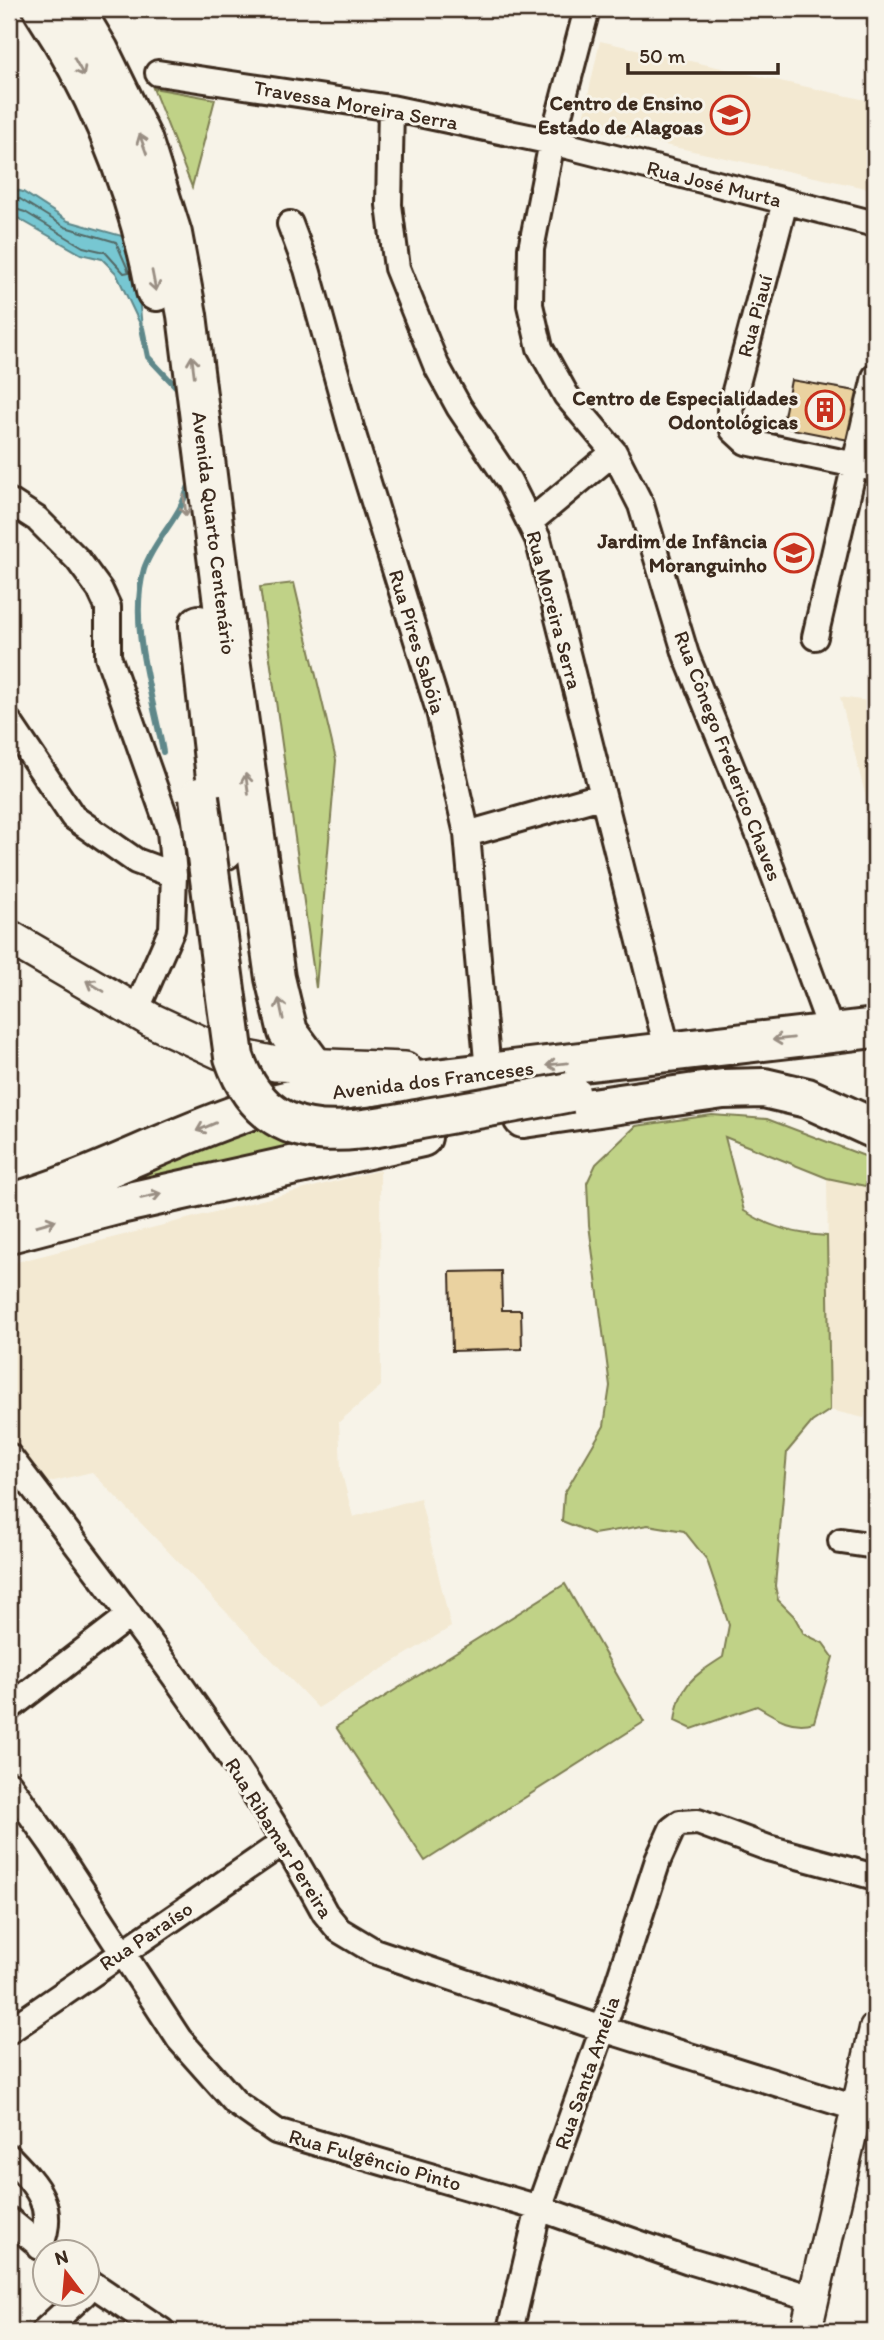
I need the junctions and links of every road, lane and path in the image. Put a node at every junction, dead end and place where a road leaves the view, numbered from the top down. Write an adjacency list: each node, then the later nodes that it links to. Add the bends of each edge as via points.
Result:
1 (43, 9): 16 (main road, Avenida Quarto Centenário, one-way to 16, via 100,107 150,257)
2 (74, 9): 16 (main road, Avenida Quarto Centenário, one-way to 2, via 187,316 172,234 142,139)
3 (587, 9): 6 (street, Rua Cônego Frederico Chaves)
4 (158, 73): 5 (street, Travessa Moreira Serra)
5 (391, 108): 6 (street, Travessa Moreira Serra); 14 (street, Rua Moreira Serra, via 389,205 397,268 436,365)
6 (552, 142): 7 (street, Rua José Murta); 11 (street, Rua Cônego Frederico Chaves, via 531,249 530,305 540,348 566,395)
7 (785, 202): 8 (street, Rua José Murta); 12 (street, Rua Piauí, via 730,410 733,430 746,442)
8 (875, 223)
9 (290, 224): 19 (street, Rua Píres Sabóia, via 439,712)
10 (875, 377): 12 (street)
11 (614, 452): 14 (street); 24 (street, Rua Cônego Frederico Chaves, via 641,505 686,655)
12 (865, 467): 15 (street)
13 (9, 501): 20 (street, via 37,519 78,559 108,607 108,656 170,831)
14 (530, 522): 18 (street, Rua Moreira Serra)
15 (815, 637)
16 (216, 653): 25 (main road, Avenida Quarto Centenário, via 243,1016 237,1040); 27 (main road, Avenida Quarto Centenário, one-way to 16, via 294,1042 281,1009); 29 (main road, bridge, via 199,797 233,1057 248,1089 272,1115 316,1131 355,1132 570,1092 707,1073 780,1069 832,1083)
17 (9, 722): 20 (street, via 73,817 136,860)
18 (601, 796): 19 (street); 26 (street, Rua Moreira Serra)
19 (467, 834): 28 (street, Rua Píres Sabóia)
20 (174, 875): 22 (street, via 172,929)
21 (9, 937): 22 (main road, one-way to 21)
22 (136, 1011): 25 (main road)
23 (875, 1028): 24 (main road, Avenida dos Franceses)
24 (832, 1033): 26 (main road, Avenida dos Franceses, one-way to 26)
25 (220, 1052): 27 (main road)
26 (668, 1052): 28 (main road, Avenida dos Franceses, one-way to 28)
27 (314, 1067): 28 (main road)
28 (488, 1072): 31 (main road, Avenida dos Franceses, one-way to 31, via 287,1100 235,1115 77,1182)
29 (875, 1116)
30 (875, 1129): 32 (main road, one-way to 30, via 133,1200 396,1142 723,1089 786,1091)
31 (9, 1204)
32 (9, 1233)
33 (9, 1456): 36 (street, Rua Ribamar Pereira)
34 (841, 1541): 35 (street)
35 (875, 1546)
36 (130, 1615): 37 (street); 39 (street, Rua Ribamar Pereira)
37 (9, 1708)
38 (9, 1784): 41 (street, Rua Fulgêncio Pinto)
39 (284, 1842): 41 (street, Rua Paraíso); 42 (street, Rua Ribamar Pereira, via 325,1913 353,1941)
40 (875, 1877): 42 (street, Rua Santa Amélia, via 768,1848 717,1827 680,1823 672,1829 658,1860)
41 (123, 1952): 44 (street, Rua Paraíso); 47 (street, Rua Fulgêncio Pinto, via 179,2039 206,2071 236,2103 276,2131)
42 (603, 2029): 45 (street, Rua Ribamar Pereira); 47 (street, Rua Santa Amélia)
43 (875, 2029): 45 (street)
44 (9, 2031)
45 (866, 2112): 52 (street)
46 (9, 2157): 49 (street, via 47,2209)
47 (539, 2208): 52 (street, Rua Fulgêncio Pinto, via 689,2261); 56 (street, Rua Santa Amélia)
48 (9, 2220): 50 (street)
49 (46, 2238)
50 (32, 2240)
51 (102, 2296): 55 (street)
52 (813, 2298): 57 (street)
53 (68, 2308): 54 (street)
54 (44, 2331)
55 (162, 2331)
56 (510, 2331)
57 (806, 2331)

